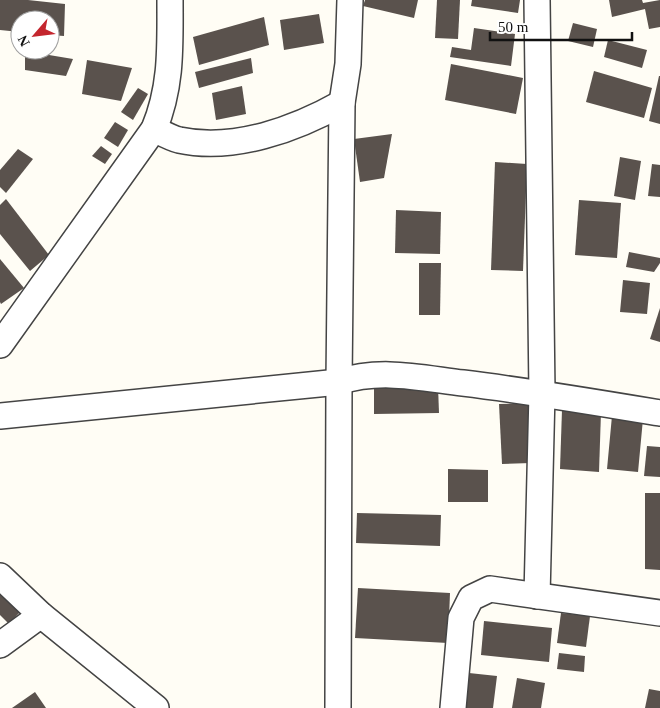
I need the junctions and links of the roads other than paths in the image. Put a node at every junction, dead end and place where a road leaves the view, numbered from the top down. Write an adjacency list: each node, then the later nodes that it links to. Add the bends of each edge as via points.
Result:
1 (170, 0): 5 (street, via 164,104)
2 (350, 0): 4 (street, via 348,64)
3 (537, 0): 8 (street)
4 (342, 103): 5 (street, via 310,121 248,139 203,143 178,140); 7 (street)
5 (154, 129): 6 (street, via 133,163)
6 (0, 345)
7 (339, 382): 8 (street, via 382,373); 10 (street); 17 (street)
8 (542, 393): 9 (street); 12 (street)
9 (660, 413)
10 (0, 416)
11 (0, 576): 14 (street)
12 (537, 596): 13 (street); 18 (street, via 490,589 470,598 461,618)
13 (660, 613)
14 (41, 615): 15 (street); 16 (street)
15 (0, 645)
16 (156, 708)
17 (338, 708)
18 (453, 708)

